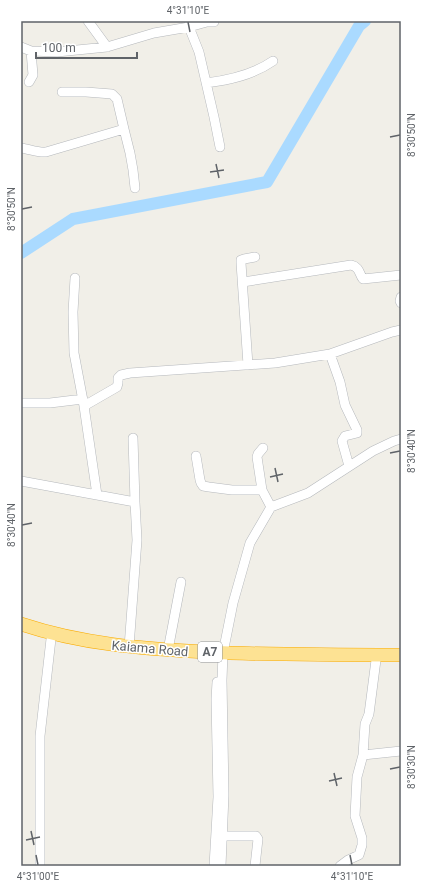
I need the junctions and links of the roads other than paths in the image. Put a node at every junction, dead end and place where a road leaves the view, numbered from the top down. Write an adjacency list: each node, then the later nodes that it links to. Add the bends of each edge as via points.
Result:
1 (88, 21): 5 (street)
2 (214, 22): 3 (street)
3 (189, 24): 5 (street); 9 (street)
4 (21, 47): 6 (street)
5 (107, 47): 6 (street, via 57,52)
6 (31, 51): 8 (street, via 33,75)
7 (273, 61): 9 (street, via 250,73)
8 (29, 82)
9 (206, 83): 12 (street)
10 (62, 92): 11 (street, via 112,94 117,99)
11 (124, 129): 13 (street, via 46,152); 14 (street)
12 (220, 147)
13 (21, 148)
14 (135, 188)
15 (255, 257): 18 (street, via 241,260)
16 (401, 275): 18 (street, via 363,279 356,266 352,265)
17 (75, 278): 24 (street, via 74,353)
18 (243, 282): 23 (street)
19 (401, 297): 20 (street)
20 (401, 303)
21 (401, 330): 22 (street)
22 (330, 354): 23 (street); 30 (street, via 345,405 357,430 356,433 345,436 342,441)
23 (248, 365): 24 (street, via 121,375 116,387)
24 (84, 402): 25 (street); 33 (street)
25 (21, 403)
26 (133, 438): 34 (street)
27 (401, 439): 30 (street, via 394,440)
28 (263, 448): 32 (street, via 257,457)
29 (196, 456): 32 (street, via 203,486 232,490)
30 (349, 466): 35 (street, via 308,493)
31 (21, 481): 33 (street)
32 (262, 490): 35 (street)
33 (97, 495): 34 (street)
34 (135, 502): 40 (street, via 137,540)
35 (271, 507): 43 (street, via 250,543)
36 (181, 582): 41 (street)
37 (21, 624): 40 (highway, Kaiama Road / A7, via 80,640)
38 (21, 630): 39 (highway, Kaiama Road / A7)
39 (52, 639): 43 (highway, Kaiama Road / A7, via 135,653); 49 (street, via 40,736)
40 (129, 647): 41 (highway, Kaiama Road / A7)
41 (168, 650): 43 (highway, Kaiama Road / A7)
42 (401, 655): 43 (highway, Kaiama Road / A7)
43 (220, 656): 44 (highway, Kaiama Road / A7); 48 (street); 50 (street, via 216,699 218,797)
44 (376, 660): 45 (highway, Kaiama Road / A7); 47 (street, via 369,714 365,724)
45 (401, 661)
46 (401, 751): 47 (street)
47 (363, 755): 53 (street, via 357,777 355,816 362,845 359,855)
48 (223, 836): 51 (street); 52 (street, via 256,836 258,839)
49 (40, 866)
50 (214, 866)
51 (221, 866)
52 (255, 866)
53 (340, 866)

